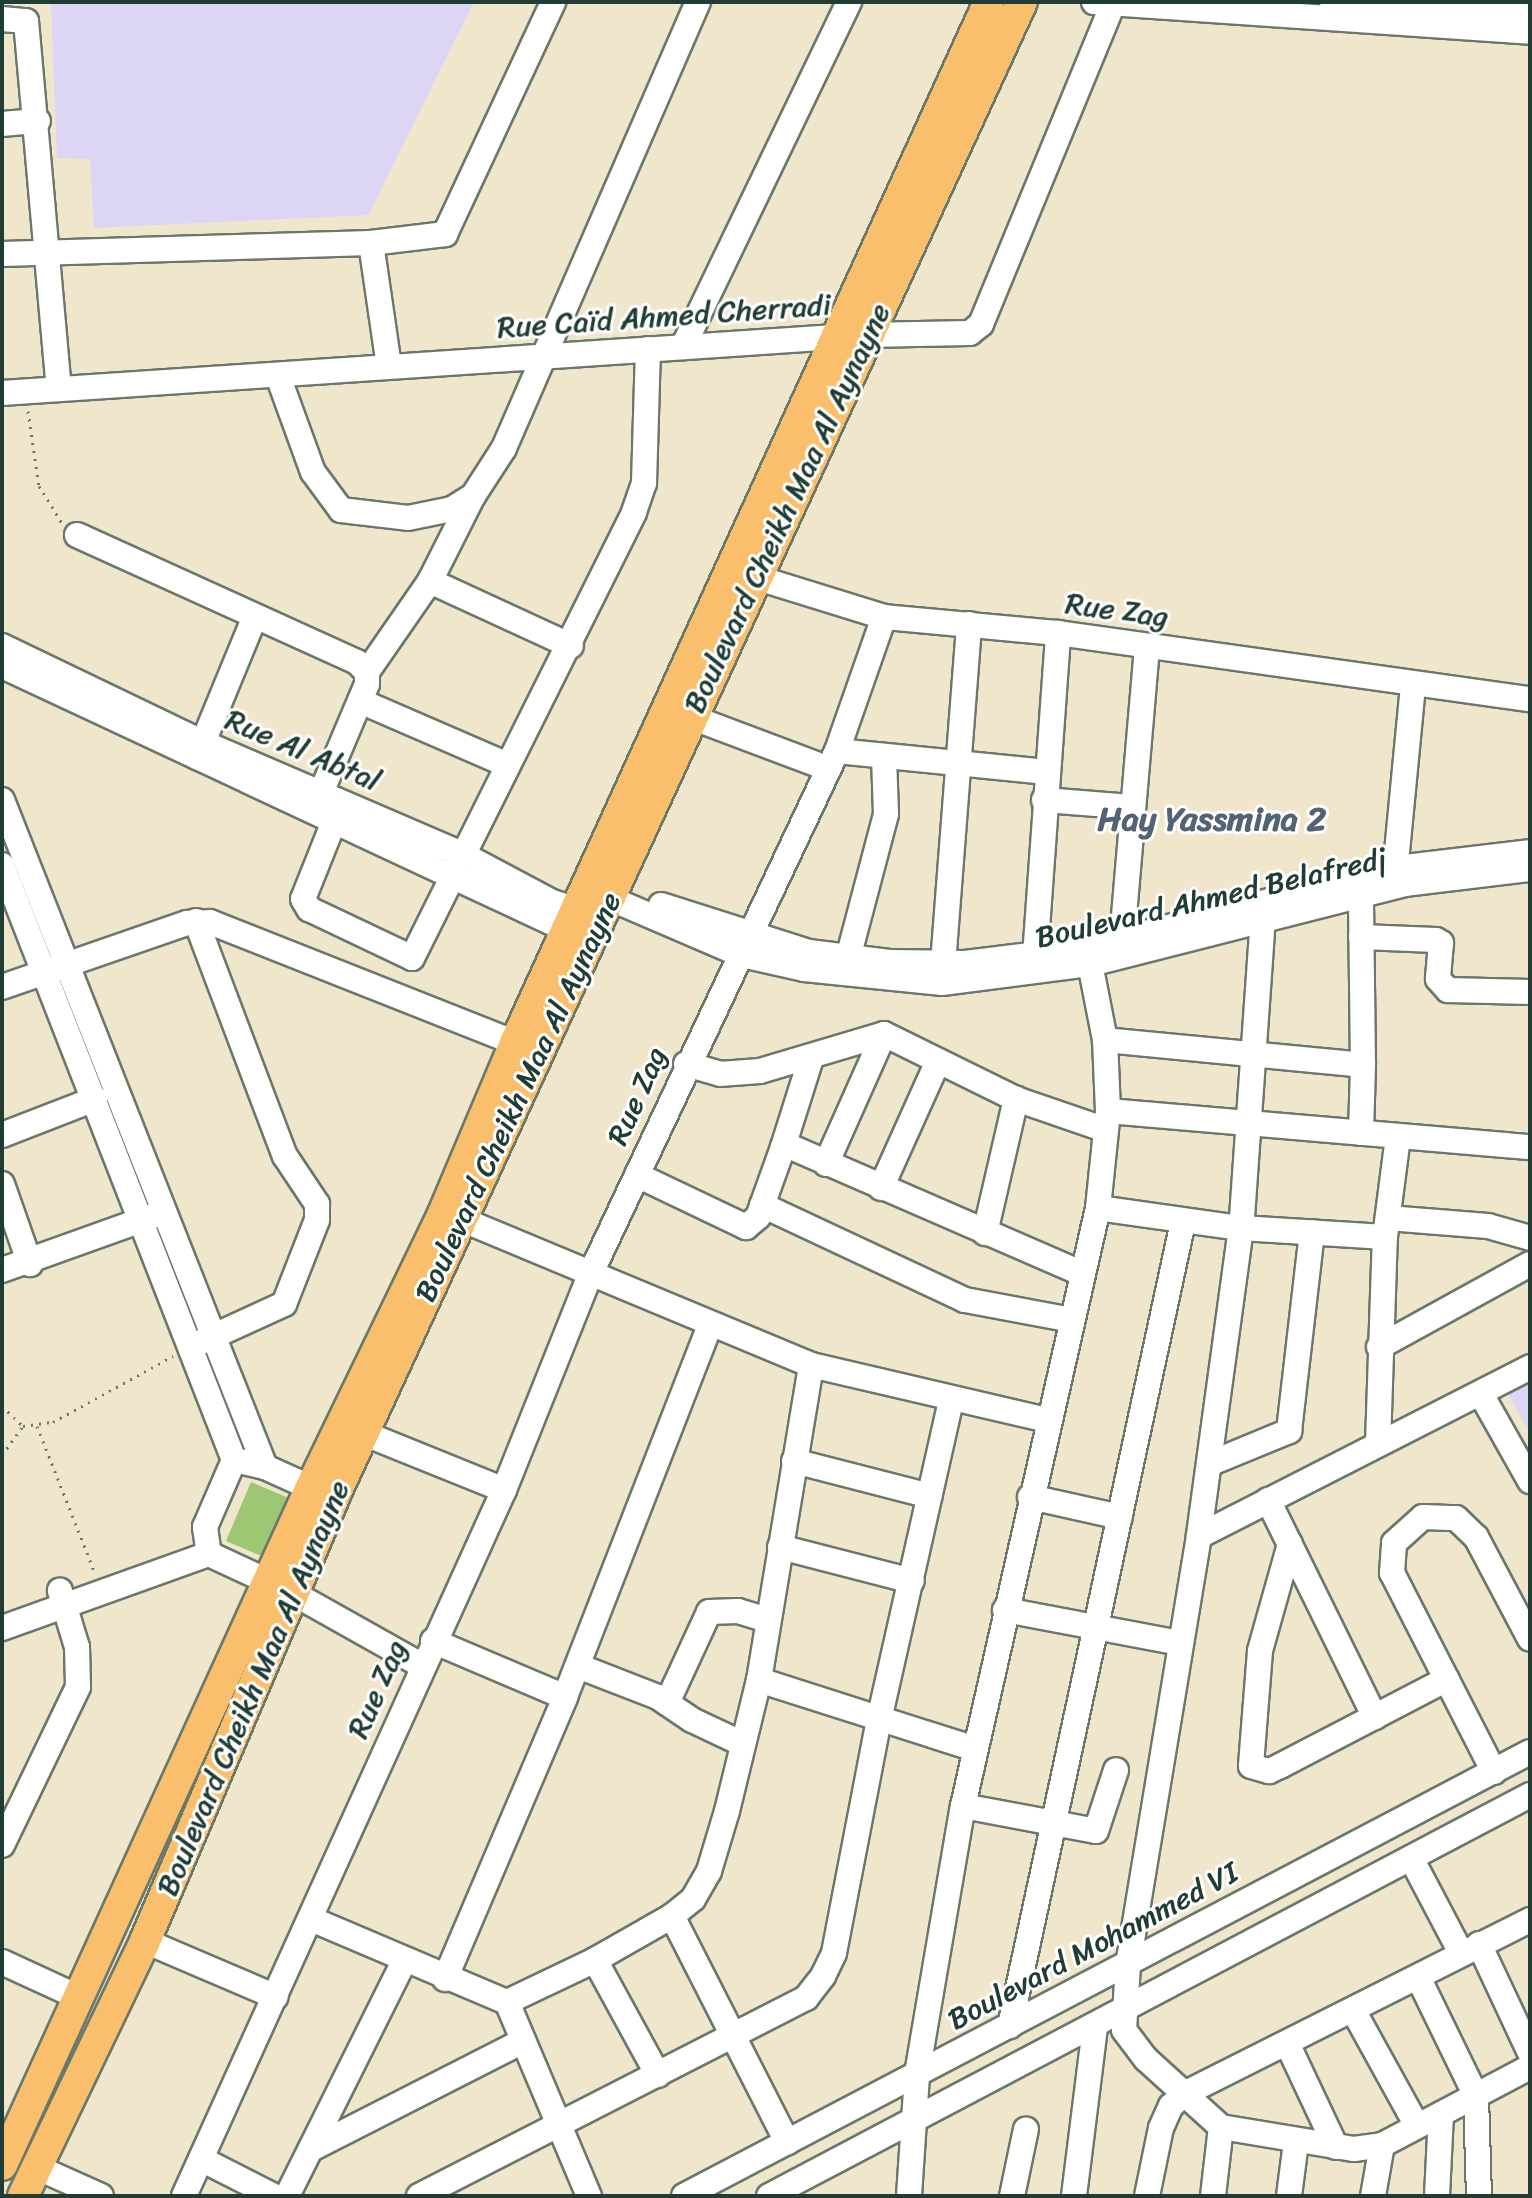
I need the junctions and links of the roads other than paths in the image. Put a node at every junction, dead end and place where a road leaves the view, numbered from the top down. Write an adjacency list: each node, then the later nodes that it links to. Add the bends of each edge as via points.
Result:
1 (553, 2): 15 (street, via 450,229 440,236)
2 (698, 2): 22 (street)
3 (849, 2): 20 (street)
4 (989, 2): 19 (main road, Boulevard Cheikh Maa Al Aynayne)
5 (1022, 2): 18 (main road, Boulevard Cheikh Maa Al Aynayne)
6 (1332, 2): 8 (street)
7 (1107, 3): 9 (street); 18 (street, Rue Caïd Ahmed Cherradi, via 981,324 957,335)
8 (1378, 4): 10 (street)
9 (1197, 7): 12 (street)
10 (1530, 15)
11 (2, 19): 13 (street, via 26,21)
12 (1530, 32)
13 (38, 121): 14 (street); 16 (street)
14 (2, 124)
15 (371, 243): 16 (street); 23 (street)
16 (46, 253): 17 (street); 25 (street)
17 (2, 254)
18 (865, 335): 19 (street, Rue Caïd Ahmed Cherradi); 29 (main road, Boulevard Cheikh Maa Al Aynayne)
19 (834, 337): 20 (street, Rue Caïd Ahmed Cherradi); 62 (main road, Boulevard Cheikh Maa Al Aynayne)
20 (683, 347): 21 (street, Rue Caïd Ahmed Cherradi)
21 (648, 349): 22 (street, Rue Caïd Ahmed Cherradi); 36 (street, via 644,483)
22 (540, 356): 23 (street, Rue Caïd Ahmed Cherradi); 27 (street, via 504,448)
23 (389, 367): 24 (street, Rue Caïd Ahmed Cherradi)
24 (278, 376): 25 (street, Rue Caïd Ahmed Cherradi); 27 (street, via 321,488 341,510 408,518 452,509)
25 (59, 389): 26 (street, Rue Caïd Ahmed Cherradi)
26 (14, 392)
27 (473, 496): 30 (street)
28 (77, 535): 32 (street)
29 (755, 577): 31 (street); 43 (main road, Boulevard Cheikh Maa Al Aynayne)
30 (430, 581): 36 (street); 39 (street)
31 (884, 617): 33 (street, Rue Zag); 46 (street, Rue Zag)
32 (254, 619): 39 (street, via 357,662); 44 (street)
33 (969, 624): 34 (street, Rue Zag); 47 (street)
34 (1058, 633): 37 (street, Rue Zag); 49 (street)
35 (2, 646): 44 (street, Rue Al Abtal)
36 (571, 646): 48 (street)
37 (1147, 646): 40 (street, Rue Zag); 53 (street)
38 (2, 666): 44 (street, Rue Al Abtal)
39 (367, 672): 42 (street)
40 (1413, 686): 41 (street, Rue Zag); 58 (street)
41 (1530, 699)
42 (360, 701): 48 (street); 52 (street)
43 (691, 717): 46 (street); 60 (main road, Boulevard Cheikh Maa Al Aynayne)
44 (200, 751): 52 (street, Rue Al Abtal)
45 (884, 756): 46 (street); 47 (street); 70 (street, via 886,814)
46 (833, 760): 66 (street, Rue Zag)
47 (957, 762): 49 (street); 73 (street)
48 (508, 765): 55 (street)
49 (1047, 772): 51 (street)
50 (2, 800): 71 (street)
51 (1044, 800): 53 (street); 68 (street)
52 (323, 807): 55 (street, Rue Al Abtal); 69 (street, via 303,899 309,909)
53 (1132, 807): 65 (street)
54 (1530, 852): 58 (street, Boulevard Ahmed Belafredj)
55 (455, 862): 62 (street, Rue Al Abtal, via 552,902); 69 (street)
56 (2, 865): 72 (street)
57 (1530, 869): 58 (street, Boulevard Ahmed Belafredj)
58 (1394, 878): 59 (street, Boulevard Ahmed Belafredj); 61 (street, Boulevard Ahmed Belafredj)
59 (1361, 895): 61 (street, Boulevard Ahmed Belafredj); 64 (street)
60 (618, 897): 66 (street, Boulevard Ahmed Belafredj, via 665,907); 101 (main road, Boulevard Cheikh Maa Al Aynayne)
61 (1263, 912): 65 (street, Boulevard Ahmed Belafredj); 67 (street, Boulevard Ahmed Belafredj); 80 (street)
62 (573, 920): 79 (main road, Boulevard Cheikh Maa Al Aynayne)
63 (196, 921): 71 (street); 76 (street, via 232,928); 115 (street, via 285,1156 317,1204 317,1220 284,1304)
64 (1361, 937): 75 (street, via 1441,943 1438,979 1448,990); 84 (street)
65 (1122, 939): 67 (street, Boulevard Ahmed Belafredj)
66 (748, 945): 70 (street, Boulevard Ahmed Belafredj); 73 (street, Boulevard Ahmed Belafredj, via 804,969); 83 (street, Rue Zag)
67 (1089, 956): 68 (street, Boulevard Ahmed Belafredj); 73 (street, Boulevard Ahmed Belafredj); 78 (street)
68 (1035, 957): 73 (street, Boulevard Ahmed Belafredj)
69 (412, 958): 76 (street)
70 (848, 958): 73 (street, Boulevard Ahmed Belafredj)
71 (68, 964): 72 (street); 100 (street)
72 (44, 972): 74 (street); 85 (street)
73 (943, 973)
74 (2, 987)
75 (1530, 992)
76 (397, 995): 79 (street)
77 (884, 1034): 81 (street); 82 (street); 94 (street)
78 (1105, 1040): 80 (street); 87 (street)
79 (515, 1043): 130 (main road, Boulevard Cheikh Maa Al Aynayne)
80 (1256, 1053): 84 (street); 88 (street)
81 (811, 1058): 83 (street, via 735,1075); 93 (street)
82 (938, 1061): 86 (street); 97 (street)
83 (686, 1064): 95 (street, Rue Zag)
84 (1363, 1065): 89 (street)
85 (95, 1099): 90 (street); 100 (street)
86 (1016, 1099): 87 (street); 106 (street)
87 (1107, 1120): 88 (street); 99 (street)
88 (1252, 1123): 89 (street); 103 (street)
89 (1361, 1133): 91 (street)
90 (2, 1135)
91 (1398, 1137): 92 (street); 104 (street)
92 (1530, 1147)
93 (791, 1150): 94 (street); 98 (street)
94 (826, 1164): 97 (street)
95 (637, 1175): 98 (street, via 733,1225 746,1227); 112 (street, Rue Zag)
96 (2, 1184): 108 (street)
97 (881, 1188): 106 (street)
98 (762, 1205): 113 (street, via 965,1300)
99 (1098, 1208): 102 (street); 111 (street)
100 (151, 1217): 108 (street); 115 (street)
101 (463, 1220): 112 (street); 122 (main road, Boulevard Cheikh Maa Al Aynayne)
102 (1183, 1222): 103 (street); 134 (street)
103 (1241, 1228): 105 (street); 126 (street)
104 (1386, 1228): 105 (street); 107 (street, via 1488,1226); 116 (street)
105 (1312, 1232): 126 (street, via 1289,1431)
106 (985, 1233): 111 (street)
107 (1530, 1238)
108 (30, 1264): 110 (street)
109 (1530, 1264): 116 (street)
110 (2, 1270)
111 (1083, 1274): 113 (street)
112 (590, 1275): 114 (street); 129 (street, Rue Zag)
113 (1072, 1320): 121 (street)
114 (710, 1326): 117 (street); 151 (street)
115 (201, 1342): 124 (street); 127 (street)
116 (1379, 1347): 123 (street)
117 (811, 1365): 120 (street); 125 (street)
118 (1530, 1367): 119 (street)
119 (1481, 1394): 123 (street); 128 (street)
120 (951, 1401): 121 (street); 131 (street)
121 (1047, 1420): 132 (street)
122 (363, 1433): 129 (street); 130 (main road, Boulevard Cheikh Maa Al Aynayne)
123 (1378, 1444): 133 (street)
124 (234, 1460): 127 (street); 138 (street)
125 (794, 1461): 131 (street); 137 (street)
126 (1209, 1464): 135 (street)
127 (265, 1467): 130 (street)
128 (1530, 1481)
129 (504, 1490): 148 (street, Rue Zag)
130 (322, 1493): 140 (main road, Boulevard Cheikh Maa Al Aynayne)
131 (930, 1496): 139 (street)
132 (1030, 1497): 134 (street); 142 (street)
133 (1268, 1500): 135 (street); 136 (street)
134 (1120, 1517): 146 (street)
135 (1199, 1536): 149 (street)
136 (1290, 1544): 156 (street); 156 (street, via 1260,1651 1251,1766 1269,1771)
137 (780, 1547): 139 (street); 144 (street)
138 (211, 1552): 140 (street); 141 (street); 141 (street, via 97,1578)
139 (912, 1581): 157 (street)
140 (280, 1586): 150 (street); 171 (main road, Boulevard Cheikh Maa Al Aynayne); 179 (main road, Boulevard Cheikh Maa Al Aynayne)
141 (62, 1598): 143 (street); 145 (street); 166 (street, via 77,1647 78,1687)
142 (1005, 1610): 146 (street); 159 (street)
143 (2, 1612)
144 (768, 1620): 153 (street); 155 (street, via 738,1611 709,1612)
145 (2, 1628)
146 (1095, 1628): 149 (street); 165 (street)
147 (1530, 1639): 152 (street, via 1470,1529 1442,1515 1423,1517 1394,1543 1392,1573)
148 (433, 1641): 150 (street, Rue Zag); 154 (street)
149 (1180, 1643): 176 (street)
150 (421, 1665): 169 (street, Rue Zag)
151 (578, 1666): 154 (street); 155 (street)
152 (1447, 1679): 156 (street); 162 (street)
153 (759, 1680): 157 (street); 158 (street)
154 (565, 1697): 178 (street)
155 (667, 1703): 158 (street)
156 (1375, 1717)
157 (879, 1720): 159 (street); 186 (street, via 834,1953 806,1998)
158 (743, 1744): 168 (street, via 709,1871 693,1899)
159 (975, 1749): 164 (street)
160 (1530, 1752): 162 (street, Boulevard Mohammed VI)
161 (1116, 1770): 165 (street, via 1100,1830)
162 (1494, 1772): 176 (street, Boulevard Mohammed VI)
163 (1530, 1795): 167 (street)
164 (963, 1806): 165 (street); 191 (street)
165 (1050, 1823): 184 (street)
166 (2, 1845)
167 (1411, 1858): 172 (street); 183 (street)
168 (672, 1916): 173 (street); 186 (street)
169 (311, 1919): 174 (street); 180 (street, Rue Zag)
170 (1530, 1920): 172 (street)
171 (145, 1941): 180 (street); 208 (main road, Boulevard Cheikh Maa Al Aynayne)
172 (1470, 1949): 177 (street); 189 (street)
173 (595, 1960): 181 (street); 192 (street)
174 (404, 1961): 178 (street); 205 (street)
175 (2, 1962): 179 (street)
176 (1128, 1965): 183 (street); 184 (street, Boulevard Mohammed VI)
177 (1418, 1977): 182 (street); 194 (street)
178 (445, 1979): 181 (street)
179 (76, 1996): 207 (main road, Boulevard Cheikh Maa Al Aynayne)
180 (276, 1997): 206 (street, Rue Zag)
181 (507, 2002): 187 (street)
182 (1353, 2010): 188 (street); 198 (street)
183 (1122, 2011): 185 (street); 193 (street, via 1132,2043)
184 (1010, 2026): 191 (street, Boulevard Mohammed VI)
185 (1095, 2028): 196 (street); 220 (street)
186 (732, 2038): 192 (street); 201 (street)
187 (523, 2041): 197 (street); 205 (street)
188 (1287, 2043): 193 (street); 204 (street)
189 (1530, 2053)
190 (1530, 2067): 194 (street)
191 (917, 2074): 196 (street); 201 (street, Boulevard Mohammed VI)
192 (658, 2075): 197 (street)
193 (1184, 2094): 199 (street); 221 (street, via 1171,2106 1161,2128)
194 (1476, 2096): 195 (street); 226 (street)
195 (1441, 2114): 198 (street); 225 (street)
196 (915, 2122): 217 (street); 218 (street)
197 (561, 2125): 214 (street); 215 (street)
198 (1417, 2126): 203 (street)
199 (1221, 2127): 202 (street); 222 (street)
200 (1026, 2129): 219 (street)
201 (787, 2142): 216 (street, Boulevard Mohammed VI)
202 (1296, 2142): 204 (street); 223 (street)
203 (1382, 2145): 204 (street); 224 (street)
204 (1336, 2147)
205 (311, 2149): 213 (street)
206 (201, 2159): 211 (street, Rue Zag); 212 (street)
207 (2, 2165)
208 (36, 2167): 209 (main road, Boulevard Cheikh Maa Al Aynayne); 210 (street)
209 (23, 2196)
210 (101, 2196)
211 (184, 2196)
212 (274, 2196)
213 (287, 2196)
214 (419, 2196)
215 (589, 2196)
216 (684, 2196)
217 (769, 2196)
218 (909, 2196)
219 (1012, 2196)
220 (1074, 2196)
221 (1147, 2196)
222 (1213, 2196)
223 (1289, 2196)
224 (1373, 2196)
225 (1437, 2196)
226 (1479, 2196)

